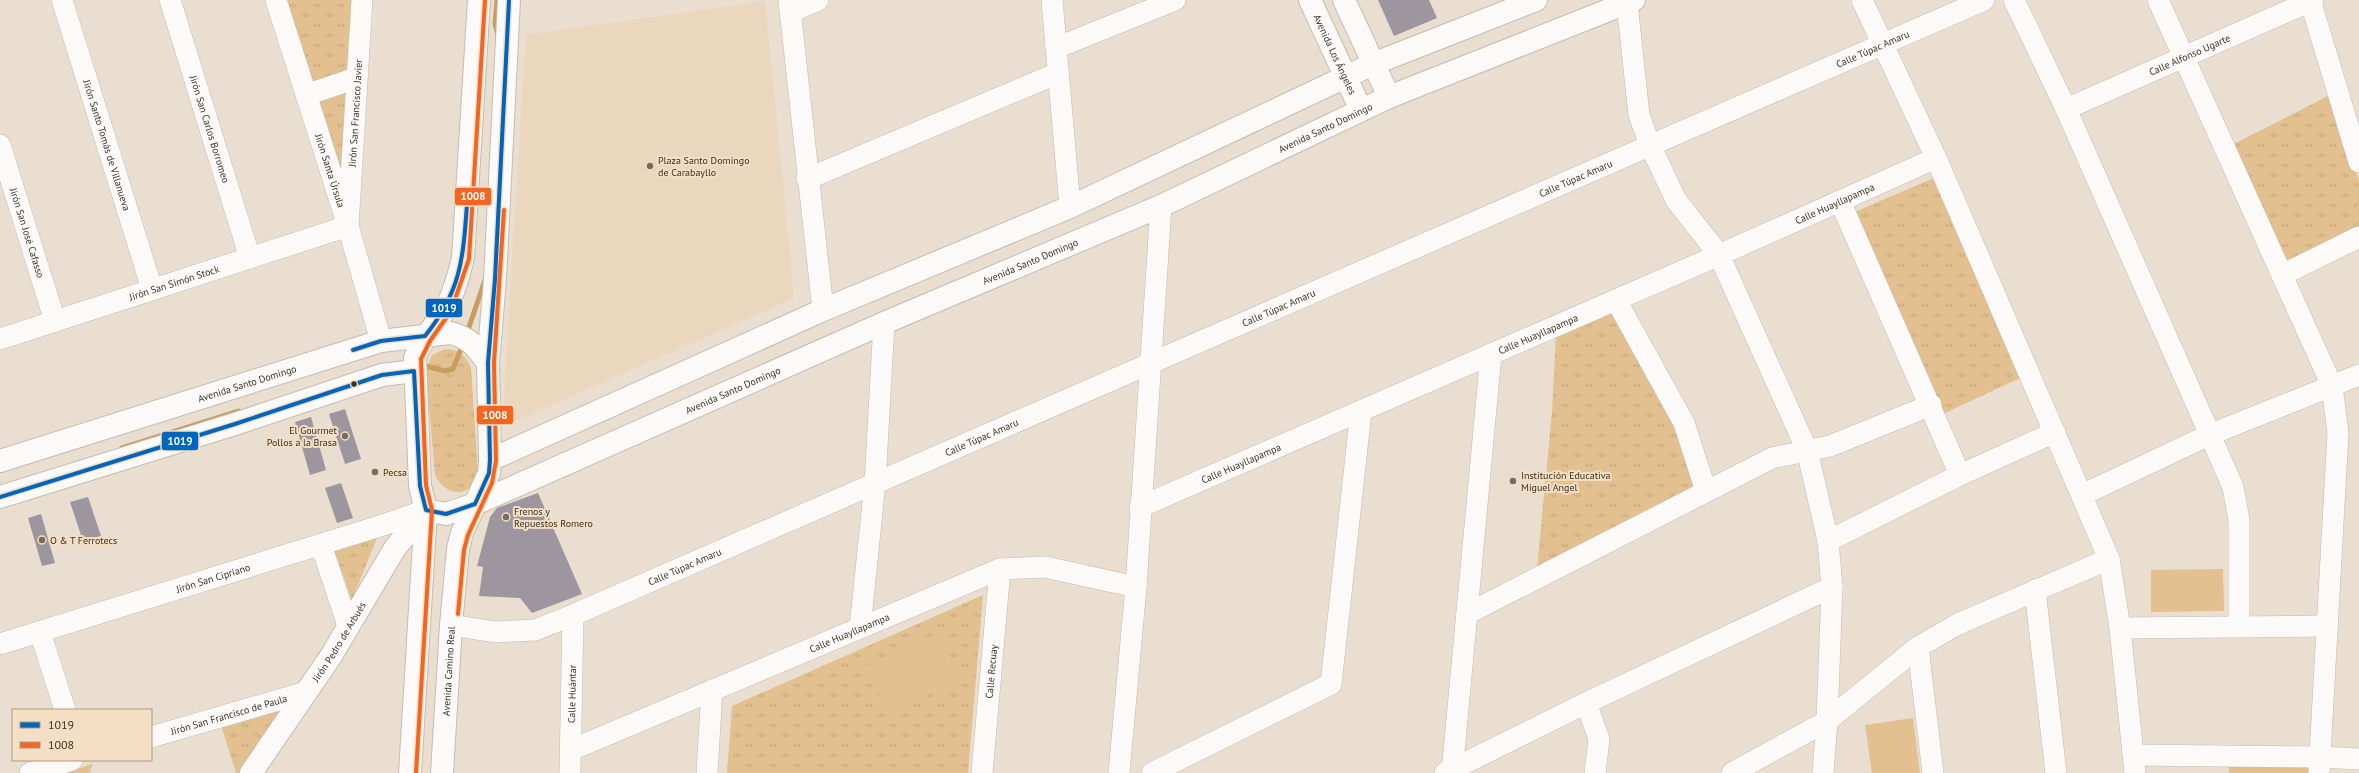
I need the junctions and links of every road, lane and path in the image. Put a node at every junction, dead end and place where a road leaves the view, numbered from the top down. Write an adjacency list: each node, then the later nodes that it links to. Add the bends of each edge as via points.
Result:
1 (62, 0): 44 (street, Jirón Santo Tomás de Villanueva)
2 (170, 0): 42 (street, Jirón San Carlos Borromeo)
3 (276, 0): 27 (street, Jirón Santa Úrsula)
4 (362, 0): 25 (street, Jirón San Francisco Javier)
5 (479, 0): 49 (street, via 463,258 457,283 445,309)
6 (509, 0): 53 (street, Avenida Camino Real, via 495,279)
7 (818, 0): 19 (street)
8 (1052, 0): 21 (street)
9 (1175, 0): 21 (street)
10 (1310, 0): 26 (street, Avenida Los Ángeles)
11 (1344, 0): 23 (street)
12 (1536, 0): 23 (street)
13 (1862, 0): 20 (street)
14 (1984, 0): 20 (street, Calle Túpac Amaru)
15 (2014, 0): 30 (street)
16 (2158, 0): 22 (street)
17 (2311, 0): 22 (street, Calle Alfonso Ugarte); 34 (street)
18 (1630, 2): 28 (street, Avenida Santo Domingo); 32 (street, via 1639,115)
19 (790, 6): 35 (street)
20 (1883, 44): 32 (street, Calle Túpac Amaru); 33 (street)
21 (1056, 48): 24 (street)
22 (2183, 57): 30 (street, Calle Alfonso Ugarte); 43 (street)
23 (1373, 64): 26 (street); 28 (street)
24 (1058, 73): 35 (street); 38 (street)
25 (356, 78): 27 (street); 39 (street, Jirón San Francisco Javier)
26 (1345, 78): 29 (street, Avenida Los Ángeles); 38 (street)
27 (306, 95): 39 (street, Jirón Santa Úrsula)
28 (1389, 97): 29 (street, Avenida Santo Domingo)
29 (1361, 110): 37 (street, Avenida Santo Domingo)
30 (2066, 110): 61 (street)
31 (0, 145): 47 (street, Jirón San José Cafasso)
32 (1650, 145): 41 (street, via 1676,200); 54 (street, Calle Túpac Amaru)
33 (1936, 158): 36 (street, Calle Huayllapampa); 60 (street)
34 (2359, 162)
35 (807, 179): 46 (street)
36 (1840, 201): 41 (street, Calle Huayllapampa); 58 (street)
37 (1161, 206): 48 (street, Avenida Santo Domingo); 54 (street)
38 (1070, 207): 46 (street)
39 (348, 226): 42 (street, Jirón San Simón Stock); 51 (street, Jirón Santa Úrsula)
40 (2359, 237): 43 (street)
41 (1719, 255): 45 (street, Calle Huayllapampa); 62 (street)
42 (250, 258): 44 (street, Jirón San Simón Stock)
43 (2282, 275): 57 (street)
44 (152, 289): 47 (street, Jirón San Simón Stock)
45 (1616, 300): 52 (street, Calle Huayllapampa); 67 (street, via 1684,423)
46 (824, 310): 63 (street)
47 (55, 321): 50 (street, Jirón San Simón Stock)
48 (884, 323): 66 (street); 70 (street, Avenida Santo Domingo)
49 (425, 336): 51 (street, Avenida Santo Domingo); 53 (street, Avenida Santo Domingo, via 440,333 459,335 472,342); 55 (street, via 415,358)
50 (0, 339)
51 (381, 341): 64 (street, Avenida Santo Domingo)
52 (1491, 354): 59 (street, Calle Huayllapampa); 80 (street)
53 (488, 362): 63 (street, Avenida Camino Real)
54 (1152, 363): 66 (street, Calle Túpac Amaru); 71 (street)
55 (414, 371): 69 (street, via 382,375); 72 (street, via 420,486)
56 (2359, 375): 57 (street)
57 (2332, 386): 61 (street); 84 (street, via 2338,433)
58 (1931, 405): 62 (street, via 1830,446); 65 (street)
59 (1361, 411): 71 (street, Calle Huayllapampa); 111 (street, via 1331,684)
60 (2054, 432): 65 (street); 68 (street)
61 (2209, 435): 68 (street); 85 (street, via 2233,487 2239,520)
62 (1807, 450): 67 (street, via 1772,458); 73 (street)
63 (490, 460): 70 (street, Avenida Camino Real, via 489,473)
64 (0, 461)
65 (1960, 475): 73 (street)
66 (875, 483): 81 (street, Calle Túpac Amaru); 86 (street)
67 (1706, 492): 80 (street)
68 (2082, 495): 75 (street)
69 (0, 497)
70 (475, 504): 72 (street, Avenida Santo Domingo, via 446,514); 82 (street, Avenida Camino Real, via 458,549)
71 (1140, 507): 77 (street)
72 (426, 510): 74 (street, Jirón San Cipriano); 83 (street, Jirón Pedro de Arbués, via 395,548); 105 (street)
73 (1828, 541): 78 (street)
74 (321, 545): 83 (street); 88 (street, Jirón San Cipriano)
75 (2110, 559): 79 (street); 87 (street)
76 (1000, 569): 77 (street, Calle Huayllapampa, via 1045,567); 86 (street, Calle Huayllapampa); 109 (street, Calle Recuay)
77 (1136, 587): 110 (street)
78 (1832, 587): 93 (street); 95 (street)
79 (2035, 590): 90 (street, via 1958,624); 116 (street)
80 (1467, 614): 102 (street)
81 (573, 615): 82 (street, Calle Túpac Amaru, via 535,630 495,632); 97 (street, Calle Huántar)
82 (450, 625): 106 (street, Avenida Camino Real)
83 (348, 626): 92 (street, Jirón Pedro de Arbués)
84 (2328, 626): 85 (street); 101 (street)
85 (2239, 627): 87 (street)
86 (860, 628): 91 (street, Calle Huayllapampa)
87 (2120, 628): 100 (street)
88 (40, 632): 89 (street, Jirón San Cipriano); 94 (street)
89 (0, 644)
90 (1918, 647): 95 (street); 115 (street)
91 (712, 690): 97 (street, Calle Huayllapampa); 108 (street)
92 (306, 692): 96 (street, Jirón San Francisco de Paula); 104 (street, Jirón Pedro de Arbués)
93 (1586, 703): 102 (street); 112 (street, via 1599,739)
94 (65, 709)
95 (1827, 721): 113 (street); 114 (street)
96 (152, 737)
97 (571, 750): 107 (street, Calle Huántar)
98 (2359, 759): 101 (street)
99 (69, 761): 103 (street)
100 (2134, 764): 101 (street)
101 (2319, 765)
102 (1450, 772)
103 (30, 773)
104 (251, 773)
105 (410, 773)
106 (442, 773)
107 (570, 773)
108 (707, 773)
109 (982, 773)
110 (1118, 773)
111 (1152, 773)
112 (1595, 773)
113 (1732, 773)
114 (1823, 773)
115 (1933, 773)
116 (2056, 773)

